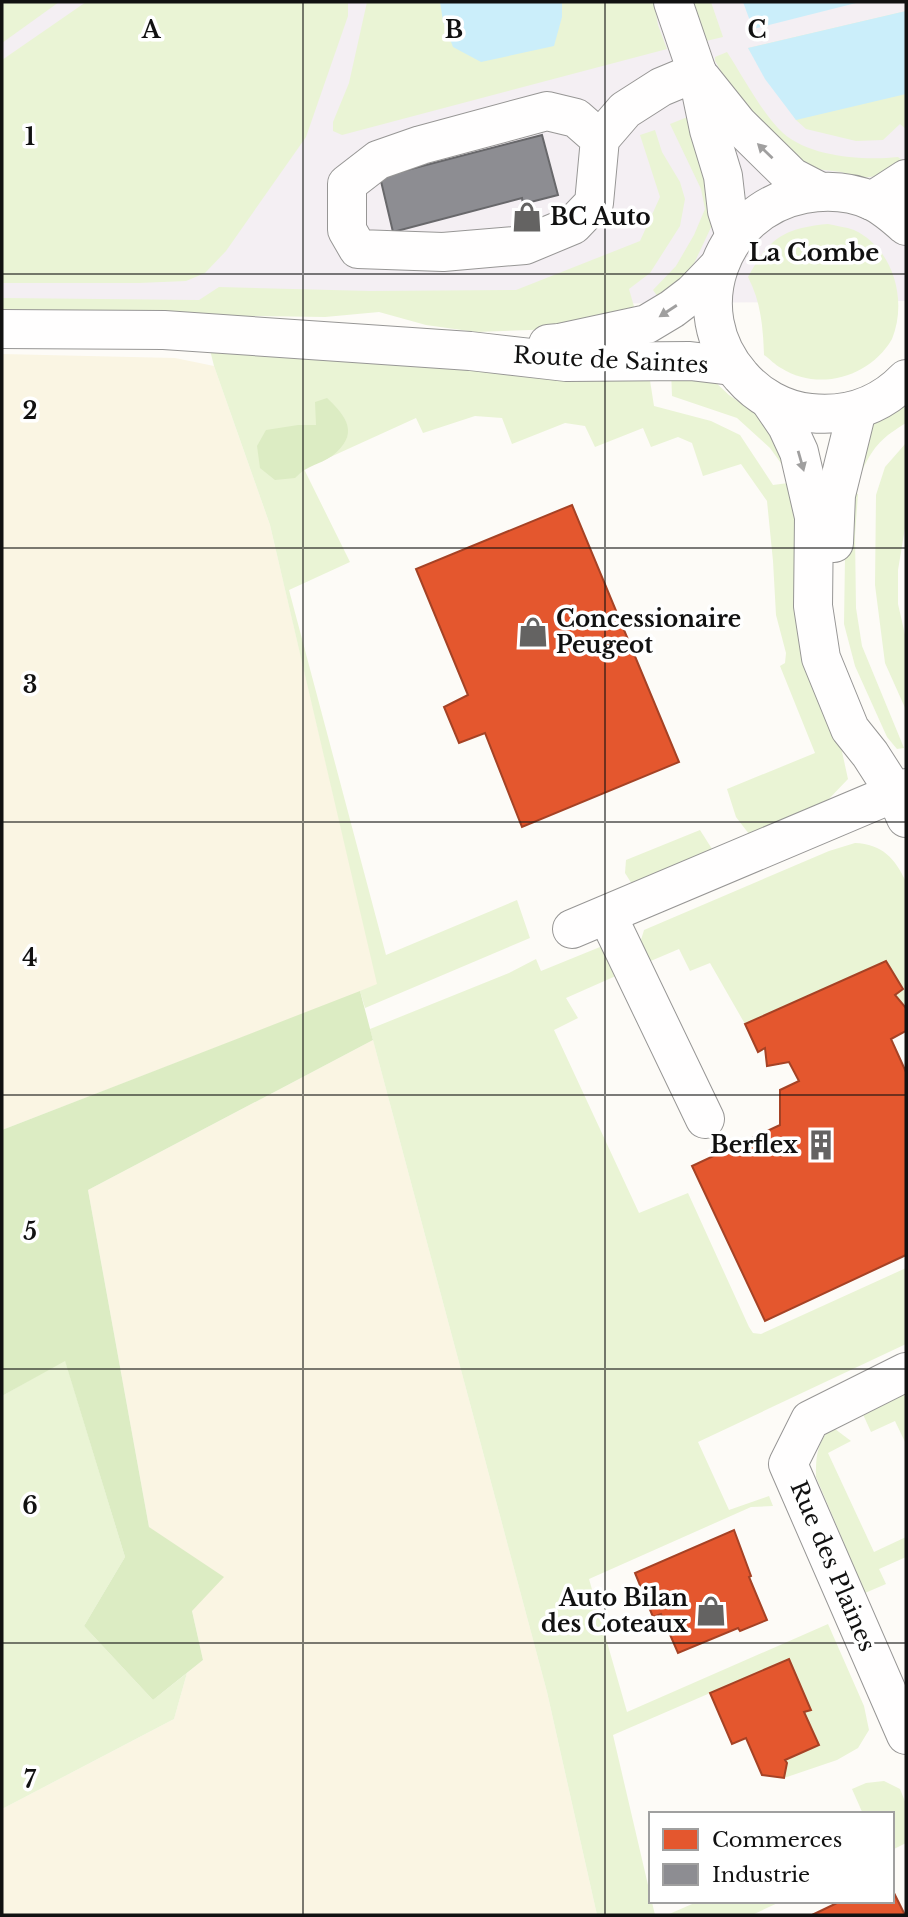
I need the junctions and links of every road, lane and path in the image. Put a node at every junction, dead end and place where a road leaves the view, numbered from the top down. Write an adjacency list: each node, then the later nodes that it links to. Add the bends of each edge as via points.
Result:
1 (673, 2): 2 (street)
2 (697, 72): 3 (street, via 661,87 625,110); 5 (street, one-way to 2, via 792,177 756,142); 8 (street, via 723,176)
3 (600, 139): 3 (street, via 594,203 573,225 525,245 443,252 358,249 347,230 348,184 378,160 547,111 576,118)
4 (906, 178): 6 (street)
5 (819, 191): 6 (street); 8 (street, Route de Saintes, via 787,197 758,213)
6 (872, 201): 7 (street)
7 (906, 226)
8 (727, 251): 10 (street, Route de Saintes, one-way to 10, via 682,301 647,324 559,343); 11 (street, via 713,292 713,318)
9 (2, 329): 10 (street, via 164,330)
10 (470, 351): 11 (street, Route de Saintes, via 566,362 690,361)
11 (732, 366): 13 (street)
12 (906, 379): 14 (street)
13 (770, 401): 14 (street, via 798,412 827,415); 15 (street, one-way to 15, via 799,452 814,517 813,606 821,657 850,729)
14 (857, 410): 15 (street, via 836,495 835,589 841,646 867,720)
15 (870, 754): 16 (street)
16 (903, 800): 17 (street)
17 (607, 915): 18 (street); 19 (street)
18 (572, 929)
19 (705, 1119)
20 (906, 1372): 21 (street, Rue des Plaines, via 810,1420 788,1464)
21 (906, 1735)

